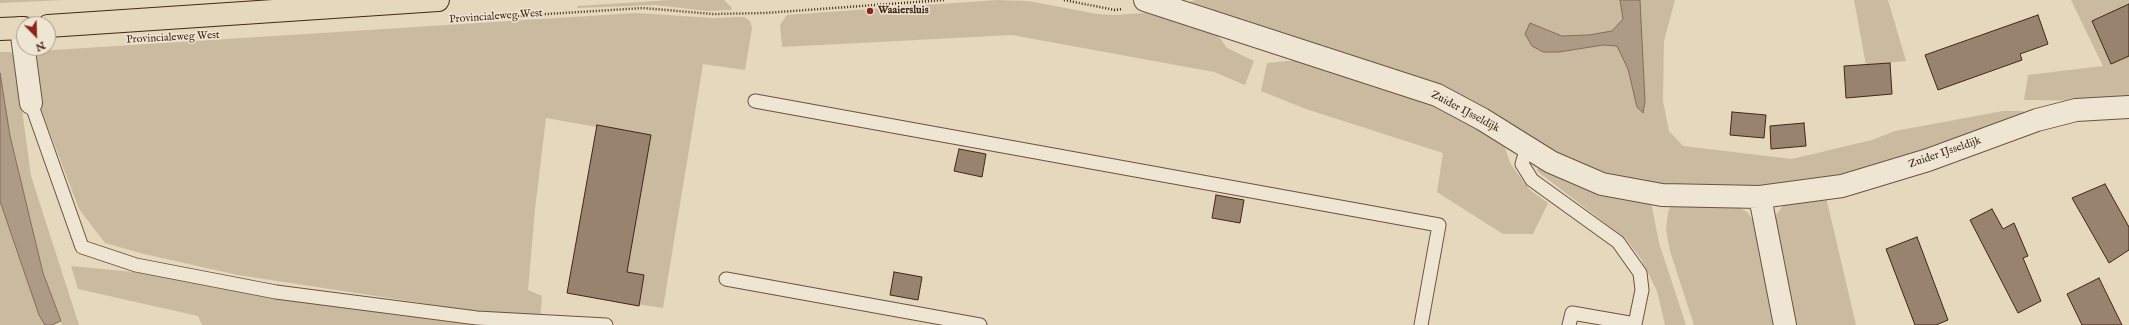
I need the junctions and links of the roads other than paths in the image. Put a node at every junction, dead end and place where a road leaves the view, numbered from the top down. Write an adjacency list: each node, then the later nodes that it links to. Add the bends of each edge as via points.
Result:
1 (438, 0): 3 (main road, Provincialeweg West)
2 (1145, 0): 8 (street, Zuider IJsseldijk, via 1438,95)
3 (56, 25)
4 (15, 28): 6 (street)
5 (755, 101): 13 (lane, via 1439,225)
6 (32, 103): 11 (lane, via 82,247 136,265 276,292 477,318)
7 (2129, 107): 9 (street, Zuider IJsseldijk, via 2076,110 2037,120 1928,160 1842,186)
8 (1527, 146): 9 (street, Zuider IJsseldijk, via 1551,162 1602,184 1662,195); 14 (lane, via 1522,164 1532,180 1618,242 1640,273 1642,290 1635,324 1572,313)
9 (1760, 197): 15 (street)
10 (726, 279): 12 (lane)
11 (606, 325)
12 (980, 325)
13 (1421, 325)
14 (1569, 325)
15 (1785, 325)

